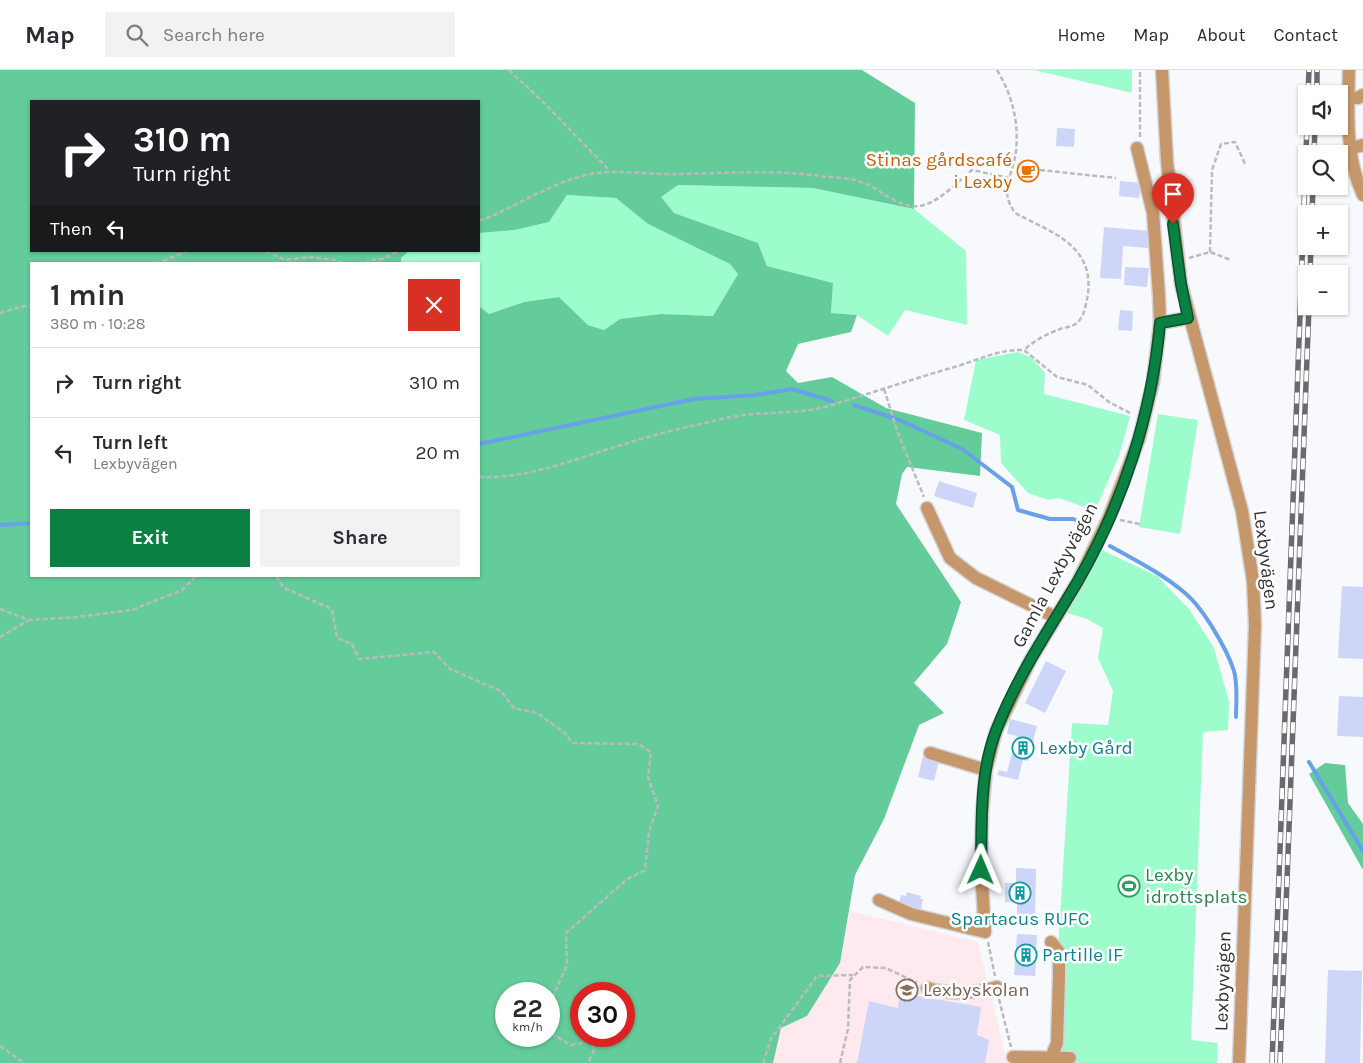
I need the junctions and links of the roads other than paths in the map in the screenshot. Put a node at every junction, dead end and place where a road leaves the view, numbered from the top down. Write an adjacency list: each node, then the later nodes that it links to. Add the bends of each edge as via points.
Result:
1 (1162, 70): 9 (street, Lexbyvägen, via 1167,161)
2 (1349, 70): 4 (street)
3 (1363, 96): 4 (street)
4 (1348, 97): 7 (street)
5 (1363, 145): 7 (street)
6 (1137, 148): 10 (street, via 1153,213)
7 (1349, 149): 8 (street)
8 (1363, 195)
9 (1188, 318): 10 (street); 22 (street, Lexbyvägen, via 1242,511 1253,581 1255,626)
10 (1160, 323): 12 (street, Gamla Lexbyvägen, via 1146,417 1109,517 1078,581)
11 (927, 508): 12 (street, via 950,558 976,578)
12 (1055, 617): 14 (street, Gamla Lexbyvägen, via 996,731)
13 (930, 753): 14 (street)
14 (986, 770): 15 (street, Gamla Lexbyvägen, via 981,870 985,932 911,914)
15 (879, 900)
16 (1051, 942): 20 (street, via 1058,952 1059,969 1057,1043)
17 (997, 986): 18 (street, via 967,993 946,993)
18 (927, 988)
19 (1013, 1057): 20 (street)
20 (1051, 1058): 21 (street)
21 (1070, 1058)
22 (1239, 1063)

